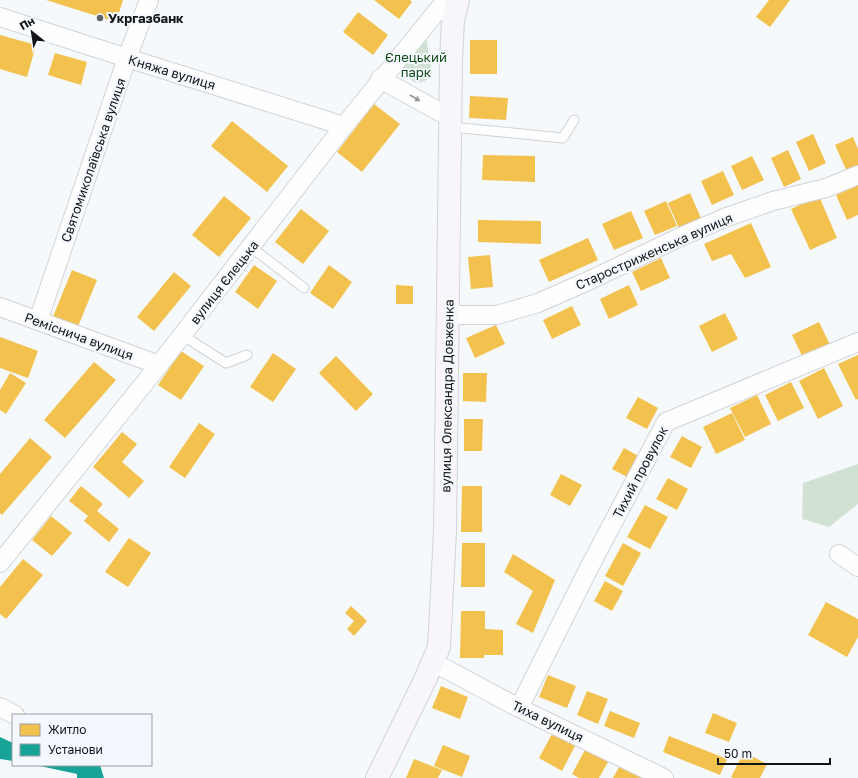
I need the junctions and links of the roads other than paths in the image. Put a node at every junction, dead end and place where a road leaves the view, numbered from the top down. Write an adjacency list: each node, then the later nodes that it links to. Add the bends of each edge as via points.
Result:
1 (149, 0): 5 (street, Святомиколаївська вулиця)
2 (446, 0): 6 (street, вулиця Єлецька)
3 (458, 0): 8 (main road, вулиця Олександра Довженка, via 453,21)
4 (0, 17): 5 (street, Княжа вулиця)
5 (127, 58): 9 (street, Княжа вулиця); 15 (street, Святомиколаївська вулиця)
6 (380, 79): 8 (street, one-way to 8); 9 (street, вулиця Єлецька)
7 (574, 120): 8 (lane, via 563,138)
8 (451, 123): 14 (main road, вулиця Олександра Довженка)
9 (344, 126): 11 (street, вулиця Єлецька)
10 (858, 174): 14 (street, Старостриженська вулиця, via 826,188 773,201 726,217 538,303 497,315)
11 (251, 247): 12 (lane); 16 (street, вулиця Єлецька)
12 (304, 288)
13 (0, 307): 15 (street, Реміснича вулиця)
14 (448, 315): 23 (main road, вулиця Олександра Довженка, via 445,532 438,647)
15 (38, 321): 19 (street, Реміснича вулиця)
16 (182, 335): 18 (lane, via 226,363); 19 (street, вулиця Єлецька)
17 (858, 342): 25 (street, Тихий провулок, via 666,422)
18 (247, 355)
19 (159, 365): 21 (street, вулиця Єлецька)
20 (839, 554): 22 (street)
21 (0, 562)
22 (858, 567)
23 (433, 662): 25 (street, Тиха вулиця); 27 (main road, вулиця Олександра Довженка)
24 (0, 707): 26 (street)
25 (519, 708): 28 (street, Тиха вулиця)
26 (13, 714)
27 (377, 778)
28 (664, 778)

